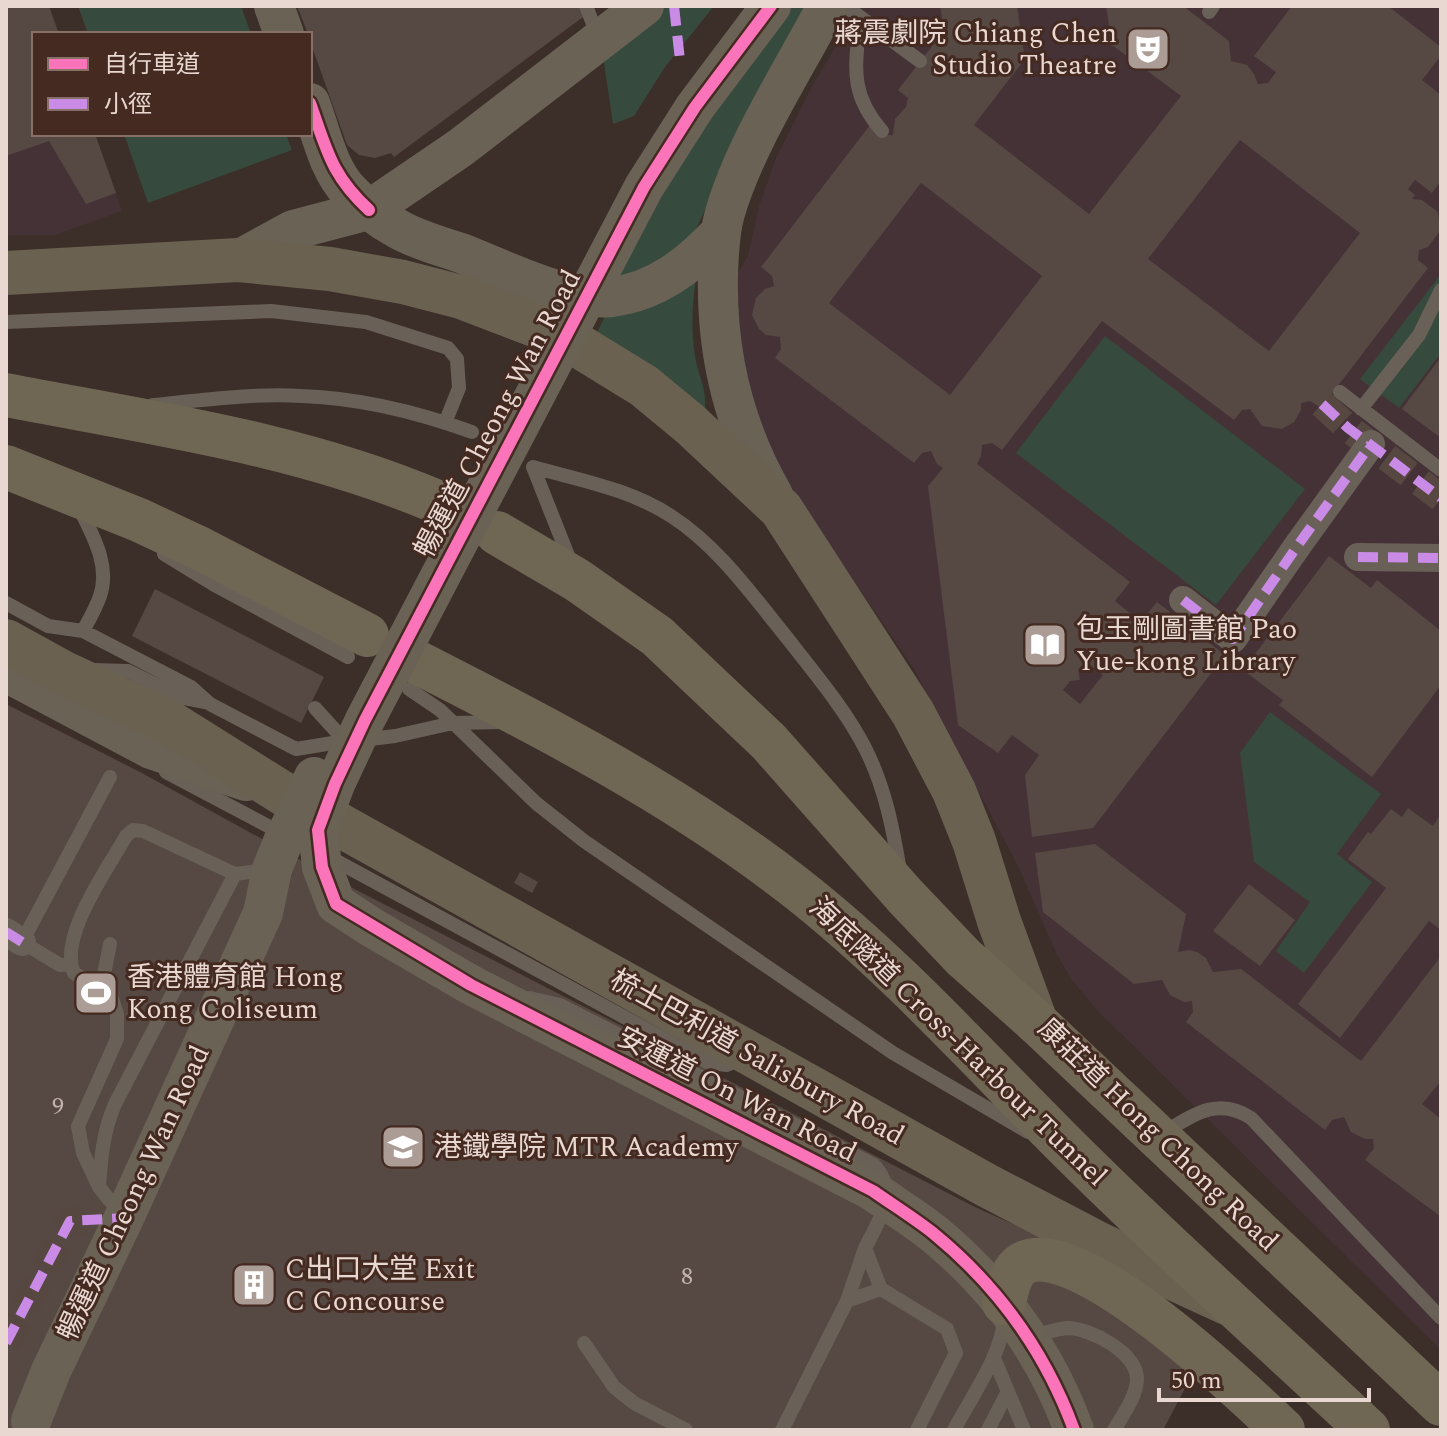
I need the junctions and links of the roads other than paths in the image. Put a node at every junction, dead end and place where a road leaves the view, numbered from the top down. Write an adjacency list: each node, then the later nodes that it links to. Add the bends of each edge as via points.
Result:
1 (274, 6): 8 (street)
2 (644, 6): 7 (street)
3 (741, 6): 52 (street, 暢運道 Cheong Wan Road, bridge, via 678,89 620,179 316,773)
4 (771, 6): 52 (street, 暢運道 Cheong Wan Road, bridge, via 695,107 644,187 387,678 318,830)
5 (845, 6): 6 (lane)
6 (844, 12): 9 (lane); 11 (lane, via 859,95); 13 (street, via 755,142)
7 (593, 22): 12 (street, via 460,148)
8 (283, 32)
9 (920, 61)
10 (312, 108): 12 (street, via 333,166)
11 (882, 131)
12 (369, 210): 13 (street, via 413,236 593,297 633,293 661,282); 14 (street, via 293,230)
13 (720, 233): 29 (street, via 717,304 727,380 751,455)
14 (238, 260): 15 (main road, 康莊道 Hong Chong Road); 29 (main road, 康莊道 Hong Chong Road, via 403,282 461,297 561,335 644,386)
15 (6, 273)
16 (1441, 290): 20 (lane, via 1419,335)
17 (6, 322): 22 (lane, via 271,311 366,322 448,348 457,359 459,388)
18 (1340, 392): 20 (lane)
19 (6, 397): 21 (highway)
20 (1361, 409): 26 (lane, via 1404,448)
21 (84, 411): 22 (lane, via 299,396 368,403); 28 (highway, via 202,431 336,464)
22 (445, 423): 23 (lane)
23 (472, 432)
24 (1371, 444): 36 (street, via 1233,639)
25 (6, 467): 27 (highway)
26 (1441, 470)
27 (71, 491): 30 (lane); 38 (lane, via 104,570 101,595); 40 (highway, via 201,549)
28 (435, 501)
29 (781, 509): 61 (main road, 康莊道 Hong Chong Road, via 934,750 974,841)
30 (131, 532)
31 (497, 533): 35 (highway)
32 (154, 548): 40 (lane, via 213,584)
33 (1358, 557): 34 (street)
34 (1441, 558)
35 (577, 580): 53 (highway, via 657,636 769,742); 53 (lane, via 533,467 643,500 698,536 748,589 828,690 866,750 886,800)
36 (1183, 600)
37 (6, 603): 38 (lane, via 48,626)
38 (83, 631): 45 (lane, via 191,687)
39 (6, 641): 42 (main road, 梳士巴利道 Salisbury Road)
40 (357, 646)
41 (6, 672): 51 (street, 梳士巴利道 Salisbury Road, via 151,749)
42 (64, 673): 45 (lane, via 128,671 183,698); 51 (main road, 梳士巴利道 Salisbury Road, via 169,722)
43 (410, 674): 47 (highway, 海底隧道 Cross-Harbour Tunnel); 48 (lane)
44 (6, 688): 52 (lane)
45 (210, 704): 49 (lane, via 296,749)
46 (315, 708): 49 (lane)
47 (533, 721): 48 (lane); 64 (highway, 海底隧道 Cross-Harbour Tunnel, via 689,812 795,887 894,974)
48 (453, 723): 49 (lane); 64 (lane, via 584,841 893,1053)
49 (345, 741)
50 (110, 777): 56 (lane)
51 (284, 794): 62 (main road, 梳士巴利道 Salisbury Road)
52 (286, 859): 54 (street); 55 (street, 暢運道 Cheong Wan Road); 58 (lane, via 133,830 74,932); 62 (lane, via 709,1063 727,1065); 65 (lane, via 115,1104 106,1125)
53 (905, 896): 61 (highway)
54 (336, 904): 55 (street, via 306,900); 59 (street, 安運道 On Wan Road)
55 (263, 913): 66 (street, 暢運道 Cheong Wan Road)
56 (14, 937): 58 (lane, via 60,965)
57 (110, 944): 60 (lane, via 104,974)
58 (70, 964): 60 (lane, via 74,973)
59 (471, 985): 67 (lane, via 560,1005 874,1165 884,1175 886,1202); 70 (street, 安運道 On Wan Road, via 873,1191 933,1233)
60 (111, 996): 65 (lane, via 117,1039 78,1126 83,1153)
61 (1036, 1022): 63 (highway, 康莊道 Hong Chong Road)
62 (749, 1053): 71 (main road, 梳士巴利道 Salisbury Road, via 1045,1216)
63 (1156, 1137): 72 (lane, via 1200,1111 1241,1111); 77 (highway, 康莊道 Hong Chong Road)
64 (1084, 1164): 71 (highway, 海底隧道 Cross-Harbour Tunnel)
65 (99, 1187): 66 (lane)
66 (124, 1218): 79 (street, 暢運道 Cheong Wan Road, bridge)
67 (865, 1248): 68 (lane); 69 (lane)
68 (881, 1289): 69 (lane); 82 (lane, via 947,1329 956,1353)
69 (847, 1301): 81 (lane)
70 (1004, 1303): 73 (street, 安運道 On Wan Road); 75 (lane, via 1003,1337); 87 (highway, via 1023,1263 1051,1260 1069,1266 1125,1297 1203,1355)
71 (1237, 1307): 88 (highway)
72 (1441, 1318)
73 (1030, 1337): 85 (street, 安運道 On Wan Road); 86 (lane, via 1067,1328 1129,1357 1137,1381)
74 (584, 1343): 80 (lane, via 614,1387)
75 (994, 1358): 76 (lane); 83 (lane)
76 (1008, 1391): 78 (lane); 84 (lane)
77 (1441, 1404)
78 (1021, 1427)
79 (26, 1430)
80 (686, 1430)
81 (782, 1430)
82 (917, 1430)
83 (954, 1430)
84 (988, 1430)
85 (1074, 1430)
86 (1114, 1430)
87 (1283, 1430)
88 (1368, 1430)

